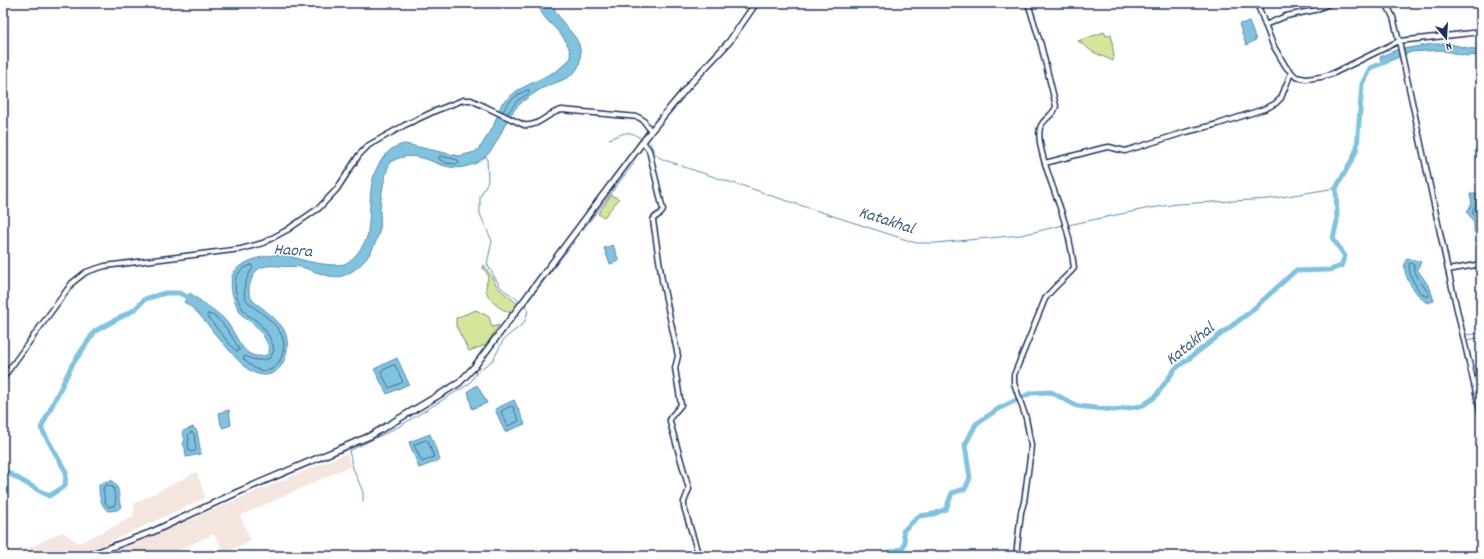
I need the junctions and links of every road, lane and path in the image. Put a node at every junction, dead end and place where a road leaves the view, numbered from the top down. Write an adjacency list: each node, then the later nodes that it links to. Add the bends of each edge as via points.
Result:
1 (756, 3): 10 (main road, via 729,42)
2 (1028, 3): 12 (street, via 1056,102 1055,110 1040,128)
3 (1257, 3): 6 (street)
4 (1331, 3): 6 (street)
5 (1386, 3): 8 (street)
6 (1265, 24): 9 (street, via 1281,60)
7 (1481, 32): 8 (street)
8 (1400, 43): 9 (street, via 1321,77 1306,79); 14 (street)
9 (1291, 73): 12 (street, via 1281,98 1262,110 1125,151 1109,147)
10 (651, 131): 11 (main road); 15 (street, via 638,117 562,110 540,122 524,125 471,100 463,100 435,111 369,146 359,155 337,189 319,208 264,243 241,249 111,265 86,272 72,283)
11 (643, 142): 17 (main road, via 514,315 459,383 378,432 152,532); 18 (street, via 649,150 663,210 653,220 678,356 675,368 682,403 670,418 670,422 688,485 689,491 684,507 698,550)
12 (1045, 163): 19 (street, via 1068,233 1074,268 1045,299 1014,375 1030,437 1030,457)
13 (1481, 264): 14 (street)
14 (1448, 270): 16 (street)
15 (3, 378)
16 (1481, 415)
17 (87, 556)
18 (696, 556)
19 (1016, 556)

